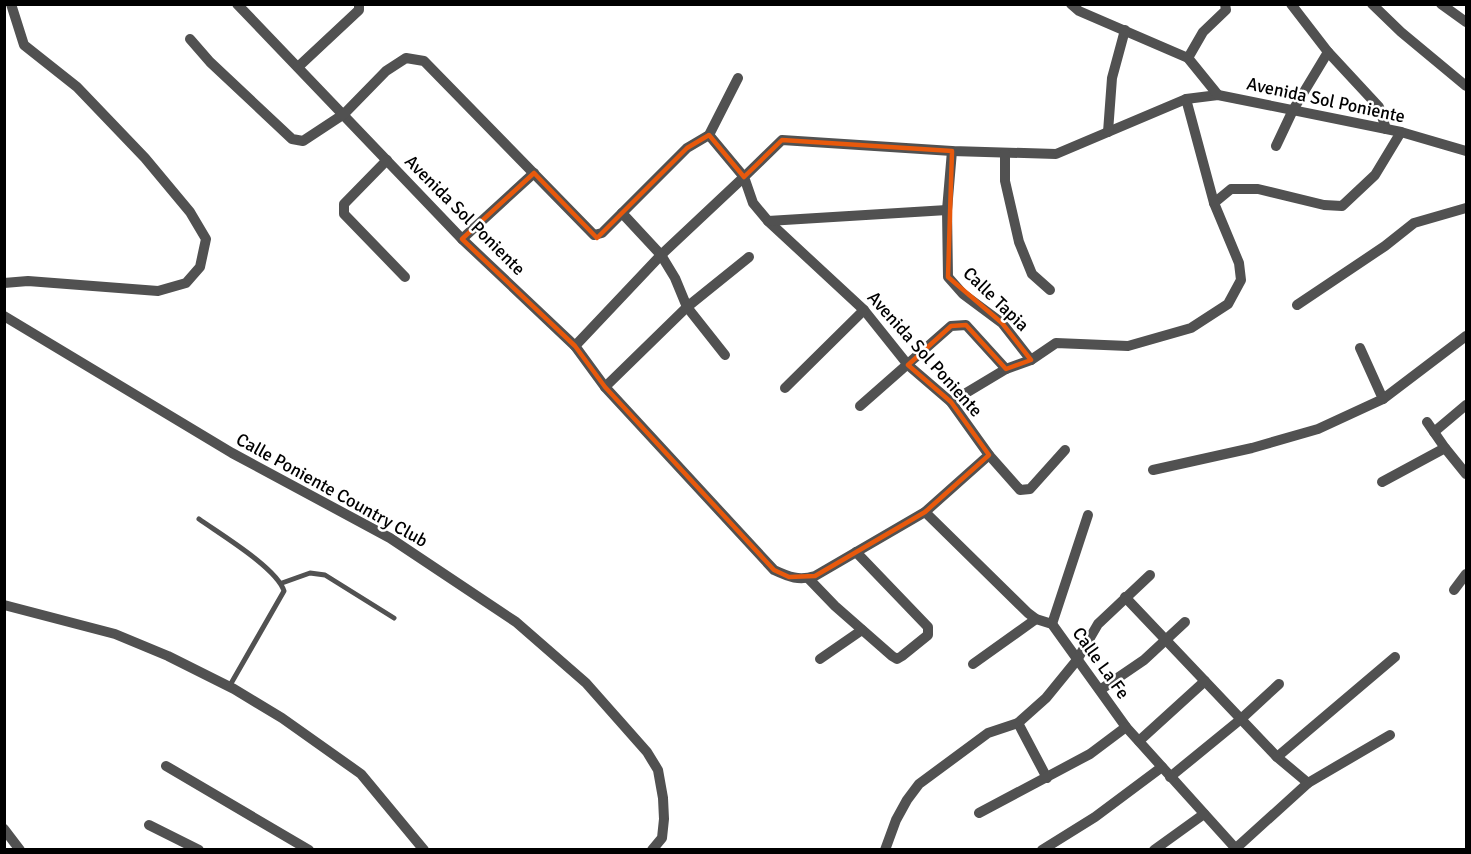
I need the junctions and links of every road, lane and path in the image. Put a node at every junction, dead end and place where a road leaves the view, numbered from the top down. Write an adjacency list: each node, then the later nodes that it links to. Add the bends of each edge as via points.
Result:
1 (11, 4): 41 (street, via 24,45 77,87 145,158 190,212 206,239 200,267 186,283 158,291 28,281)
2 (237, 4): 14 (street, Avenida Sol Poniente)
3 (359, 4): 14 (street, via 359,10)
4 (1071, 4): 10 (street)
5 (1225, 4): 13 (street, via 1226,10 1203,32)
6 (1371, 4): 16 (street)
7 (1441, 4): 9 (street)
8 (1296, 7): 12 (street)
9 (1467, 22)
10 (1125, 30): 13 (street); 22 (street, via 1112,78)
11 (190, 39): 20 (street, via 292,139 303,141)
12 (1328, 52): 19 (street); 21 (street, via 1379,107)
13 (1188, 58): 17 (street)
14 (298, 67): 20 (street, Avenida Sol Poniente)
15 (738, 78): 24 (street)
16 (1467, 86)
17 (1218, 95): 18 (street, Avenida Sol Poniente); 19 (street, Avenida Sol Poniente)
18 (1186, 99): 22 (street, Avenida Sol Poniente); 32 (street)
19 (1293, 110): 21 (street, Avenida Sol Poniente); 25 (street)
20 (344, 114): 29 (street, Avenida Sol Poniente); 30 (street, via 386,71 406,58 424,61)
21 (1386, 129): 23 (street, Avenida Sol Poniente)
22 (1108, 132): 28 (street, Avenida Sol Poniente, via 1056,154)
23 (1401, 132): 27 (street, Avenida Sol Poniente); 32 (street, via 1375,175 1342,206 1258,189 1231,189)
24 (709, 135): 31 (street); 35 (street, via 687,148)
25 (1276, 146)
26 (952, 151): 28 (street, Avenida Sol Poniente); 31 (street, Avenida Sol Poniente, via 782,140); 34 (street, Calle Tapia)
27 (1467, 151)
28 (1005, 153): 42 (street, via 1005,181 1019,242 1032,274)
29 (387, 160): 37 (street, Avenida Sol Poniente); 40 (street, via 344,204 344,214)
30 (534, 173): 35 (street, via 594,235 602,233); 37 (street)
31 (744, 177): 36 (street, Avenida Sol Poniente, via 753,203); 38 (street)
32 (1214, 203): 51 (street, via 1239,263 1241,280 1228,304 1191,328 1128,346 1056,343)
33 (1467, 208): 43 (street, via 1414,223)
34 (947, 210): 36 (street); 51 (street, Calle Tapia, via 948,277 963,294 1002,323)
35 (622, 213): 38 (street)
36 (768, 221): 45 (street, Avenida Sol Poniente)
37 (462, 239): 48 (street, Avenida Sol Poniente)
38 (661, 255): 44 (street); 48 (street)
39 (749, 257): 44 (street)
40 (405, 276)
41 (4, 283)
42 (1050, 290)
43 (1297, 305)
44 (687, 307): 50 (street); 54 (street)
45 (864, 309): 52 (street, Avenida Sol Poniente); 55 (street)
46 (4, 315): 111 (street, Calle Poniente Country Club, via 232,453 390,538 516,622 586,683 653,761 658,770 664,819 662,838)
47 (1467, 336): 56 (street)
48 (575, 346): 54 (street, Avenida Sol Poniente)
49 (1360, 348): 56 (street)
50 (725, 356)
51 (1031, 360): 53 (street)
52 (908, 365): 53 (street, via 951,326 966,325); 57 (street, Avenida Sol Poniente); 59 (street)
53 (1006, 369): 57 (street)
54 (605, 387): 72 (street, Avenida Sol Poniente, via 774,570 789,577)
55 (785, 388)
56 (1383, 399): 63 (street, via 1318,429)
57 (951, 402): 62 (street, Avenida Sol Poniente)
58 (1467, 405): 60 (street, via 1430,427)
59 (860, 406)
60 (1445, 448): 64 (street); 65 (street)
61 (1065, 450): 62 (street, Avenida Sol Poniente, via 1030,489 1020,490)
62 (989, 455): 66 (street)
63 (1153, 470)
64 (1466, 472)
65 (1382, 482)
66 (925, 512): 69 (street); 78 (street)
67 (1088, 515): 80 (street)
68 (199, 519): 73 (lane, via 260,562)
69 (856, 552): 72 (street); 81 (street, via 929,631 897,659)
70 (1467, 574): 74 (street)
71 (1150, 575): 75 (street)
72 (808, 578): 81 (street)
73 (282, 583): 77 (lane, via 310,573 325,575); 89 (lane, via 284,591)
74 (1454, 590)
75 (1125, 597): 82 (street); 85 (street, via 1098,624)
76 (4, 605): 89 (street, via 115,634)
77 (394, 618)
78 (1036, 620): 80 (street, Calle La Fe); 86 (street)
79 (1185, 622): 82 (street)
80 (1052, 624): 85 (street, Calle La Fe)
81 (862, 630): 84 (street)
82 (1166, 640): 87 (street); 90 (street)
83 (1395, 657): 96 (street)
84 (820, 659)
85 (1077, 660): 90 (street, Calle La Fe); 92 (street, via 1046,698)
86 (973, 664)
87 (1205, 681): 91 (street); 95 (street)
88 (1279, 684): 91 (street)
89 (229, 687): 110 (street, via 282,718 361,774)
90 (1100, 690): 93 (street, Calle La Fe)
91 (1241, 719): 96 (street); 99 (street)
92 (1018, 723): 100 (street); 106 (street, via 988,733 919,784 896,820)
93 (1126, 727): 95 (street, Calle La Fe); 100 (street, via 1090,754)
94 (1390, 735): 101 (street)
95 (1139, 741): 98 (street, Calle La Fe)
96 (1277, 757): 101 (street)
97 (166, 766): 109 (street)
98 (1162, 767): 99 (street, Calle La Fe); 112 (street, via 1095,817)
99 (1170, 777): 103 (street, Calle La Fe)
100 (1047, 778): 102 (street)
101 (1308, 783): 114 (street)
102 (979, 813)
103 (1204, 814): 113 (street); 114 (street, Calle La Fe)
104 (149, 825): 108 (street)
105 (4, 829): 107 (street)
106 (890, 848)
107 (20, 849)
108 (199, 849)
109 (309, 849)
110 (424, 849)
111 (652, 849)
112 (1042, 849)
113 (1154, 849)
114 (1236, 849)

